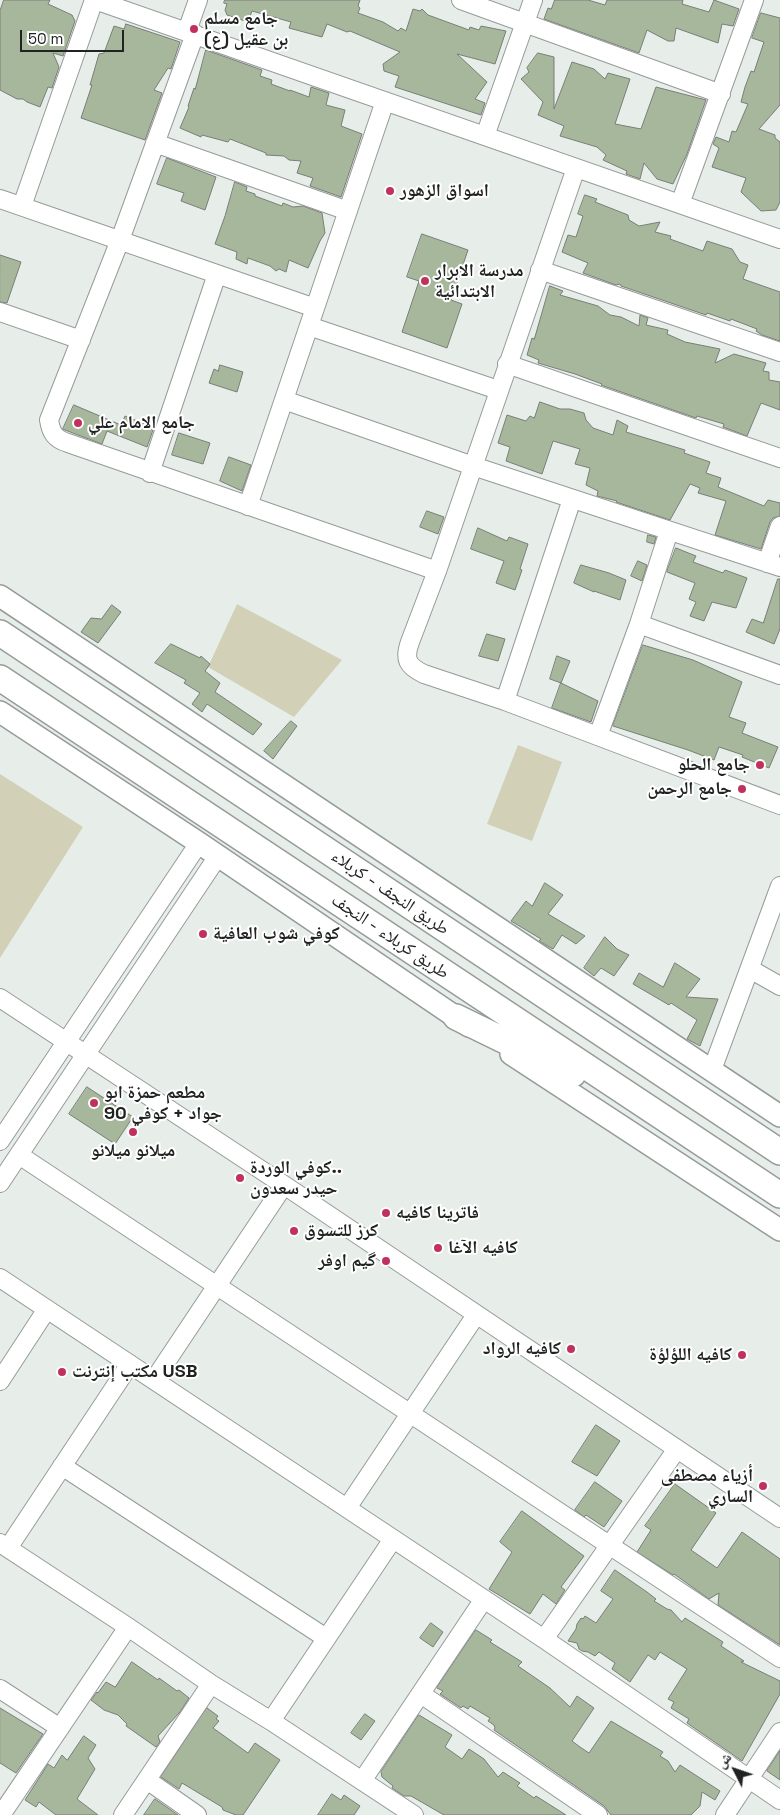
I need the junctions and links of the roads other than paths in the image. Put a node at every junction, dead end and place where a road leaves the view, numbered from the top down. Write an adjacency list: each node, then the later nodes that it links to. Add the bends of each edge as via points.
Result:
1 (95, 0): 7 (street); 15 (street)
2 (198, 0): 7 (street)
3 (460, 0): 6 (street)
4 (533, 0): 6 (street)
5 (754, 0): 8 (street)
6 (525, 23): 8 (street); 10 (street)
7 (191, 33): 9 (street); 11 (street)
8 (721, 94): 14 (street)
9 (385, 101): 10 (street); 16 (street)
10 (485, 136): 12 (street)
11 (155, 144): 16 (street); 18 (street)
12 (576, 168): 14 (street); 19 (street)
13 (0, 199): 15 (street)
14 (680, 204): 17 (street)
15 (22, 206): 18 (street)
16 (348, 211): 21 (street)
17 (779, 234)
18 (120, 240): 20 (street); 24 (street)
19 (540, 270): 25 (street); 26 (street)
20 (217, 274): 21 (street); 31 (street)
21 (315, 308): 23 (street)
22 (0, 312): 24 (street)
23 (309, 326): 27 (street); 28 (street)
24 (81, 340): 31 (street, via 49,420 50,431 58,439)
25 (780, 352)
26 (507, 364): 27 (street); 29 (street)
27 (498, 390): 30 (street)
28 (284, 400): 30 (street); 33 (street)
29 (780, 458)
30 (473, 466): 32 (street); 37 (street)
31 (150, 472): 33 (street)
32 (572, 499): 35 (street); 43 (street)
33 (248, 506): 37 (street)
34 (780, 526): 36 (street)
35 (669, 530): 36 (street); 39 (street)
36 (774, 565)
37 (437, 571): 43 (street, via 406,653 408,662 424,674)
38 (0, 596): 57 (main road)
39 (639, 624): 41 (street); 45 (street)
40 (0, 634): 62 (highway, طريق النجف - کربلاء)
41 (780, 675)
42 (0, 678): 59 (highway, طريق کربلاء - النجف)
43 (505, 701): 45 (street)
44 (0, 712): 47 (main road)
45 (598, 736): 46 (street)
46 (780, 805)
47 (199, 843): 48 (main road); 54 (street)
48 (218, 856): 53 (main road); 55 (street)
49 (780, 886): 50 (street)
50 (750, 969): 51 (street); 57 (street)
51 (780, 986)
52 (0, 998): 54 (street)
53 (456, 1017): 59 (highway); 67 (main road)
54 (66, 1043): 55 (street); 56 (street)
55 (84, 1054): 58 (street); 65 (street)
56 (50, 1068): 58 (street, via 61,1071); 61 (street)
57 (712, 1070): 60 (main road)
58 (66, 1082): 63 (street)
59 (657, 1115): 66 (highway, طريق کربلاء - النجف)
60 (780, 1116)
61 (0, 1141)
62 (780, 1152)
63 (19, 1155): 64 (street); 69 (street)
64 (0, 1183)
65 (284, 1185): 69 (street); 71 (street)
66 (780, 1196)
67 (780, 1230)
68 (0, 1278): 70 (street)
69 (218, 1284): 73 (street); 75 (street)
70 (47, 1309): 72 (street); 74 (street)
71 (476, 1315): 75 (street); 76 (street)
72 (130, 1364): 73 (street); 77 (street)
73 (154, 1380): 78 (street)
74 (0, 1381)
75 (410, 1414): 78 (street); 82 (street)
76 (677, 1449): 79 (street); 82 (street)
77 (62, 1466): 81 (street); 85 (street)
78 (347, 1508): 80 (street)
79 (780, 1518)
80 (393, 1539): 83 (street); 85 (street)
81 (4, 1545): 84 (street)
82 (609, 1546): 86 (street); 87 (street)
83 (484, 1599): 86 (street); 90 (street)
84 (128, 1627): 88 (street); 92 (street)
85 (326, 1638): 91 (street)
86 (544, 1639): 94 (street)
87 (780, 1658)
88 (211, 1684): 91 (street); 95 (street)
89 (0, 1689): 92 (street)
90 (421, 1694): 96 (street); 102 (street)
91 (271, 1721): 96 (street)
92 (60, 1728): 98 (street)
93 (780, 1732): 94 (street)
94 (749, 1778): 97 (street); 103 (street)
95 (147, 1780): 99 (street); 100 (street)
96 (362, 1781): 101 (street)
97 (780, 1800)
98 (1, 1815)
99 (123, 1815)
100 (197, 1815)
101 (414, 1815)
102 (598, 1815)
103 (725, 1815)

